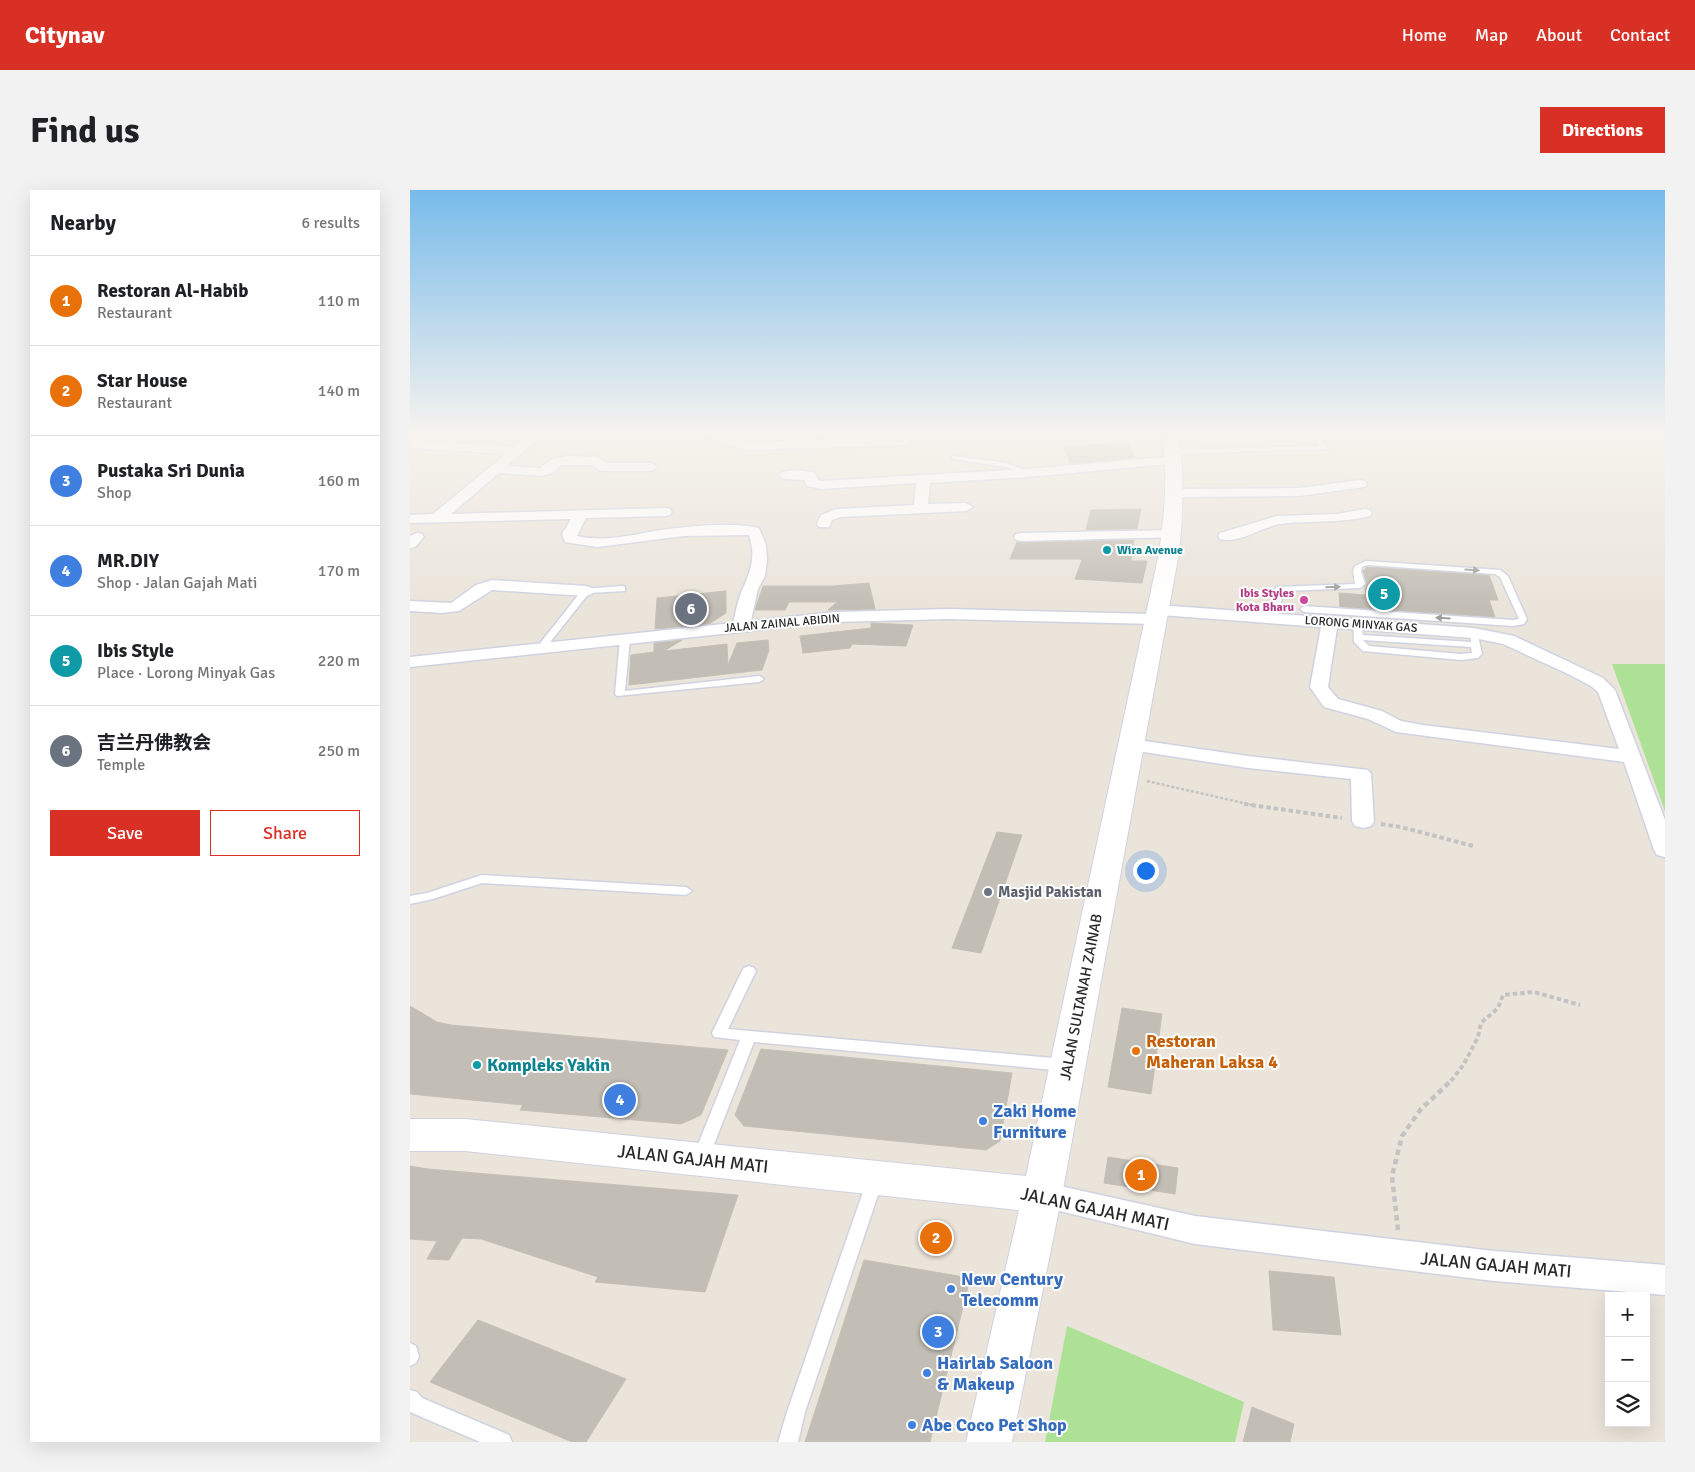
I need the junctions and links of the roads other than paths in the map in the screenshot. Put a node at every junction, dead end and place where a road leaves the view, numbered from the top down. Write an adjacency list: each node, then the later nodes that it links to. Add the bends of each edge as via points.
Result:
1 (469, 491): 11 (street)
2 (922, 491): 6 (street)
3 (1303, 491): 4 (street)
4 (1176, 493): 13 (main road, JALAN SULTANAH ZAINAB)
5 (966, 507): 6 (street)
6 (921, 509): 12 (street, via 845,512 831,515)
7 (665, 512): 9 (street)
8 (1365, 514): 14 (street, via 1276,520)
9 (581, 515): 11 (street); 23 (street, via 569,534 570,539 578,542 684,532 754,532 760,541 759,568 750,589)
10 (410, 519): 11 (street)
11 (436, 519)
12 (824, 524)
13 (1172, 534): 15 (street); 20 (main road, JALAN SULTANAH ZAINAB)
14 (1225, 536)
15 (1021, 537)
16 (622, 589): 17 (lane)
17 (586, 591): 19 (street, via 492,585 480,588 458,606); 27 (lane)
18 (1304, 603): 18 (lane, one-way to 18, via 1360,585 1357,571 1360,564 1492,571 1504,576 1523,619 1513,623); 21 (street, LORONG MINYAK GAS); 21 (lane, via 1279,590); 22 (street, LORONG MINYAK GAS)
19 (410, 606)
20 (1157, 614): 21 (street, LORONG MINYAK GAS); 23 (street, JALAN ZAINAL ABIDIN, via 892,614); 30 (main road, JALAN SULTANAH ZAINAB)
21 (1274, 618)
22 (1330, 622): 24 (street, LORONG MINYAK GAS); 31 (street, via 1318,687 1331,702 1374,715 1396,726 1423,731)
23 (742, 626): 25 (street, JALAN ZAINAL ABIDIN)
24 (1358, 630): 26 (street, LORONG MINYAK GAS); 26 (lane, via 1362,646 1366,649 1452,656 1475,656)
25 (625, 639): 27 (street, JALAN ZAINAL ABIDIN); 29 (lane, via 620,694)
26 (1475, 639): 31 (street, LORONG MINYAK GAS, via 1508,640 1597,682 1606,690)
27 (541, 648): 28 (street, JALAN ZAINAL ABIDIN)
28 (410, 662)
29 (759, 679)
30 (1131, 745): 32 (street, via 1361,774); 38 (main road, JALAN SULTANAH ZAINAB)
31 (1632, 757): 33 (street)
32 (1363, 821)
33 (1665, 850)
34 (686, 891): 35 (lane, via 482,879)
35 (410, 900)
36 (749, 972): 37 (lane, via 719,1033)
37 (749, 1036): 38 (lane); 42 (lane)
38 (1067, 1065): 44 (main road, JALAN SULTANAH ZAINAB)
39 (410, 1122): 41 (main road, JALAN GAJAH MATI)
40 (410, 1135): 41 (main road, JALAN GAJAH MATI)
41 (464, 1135): 42 (main road, JALAN GAJAH MATI)
42 (700, 1160): 43 (main road, JALAN GAJAH MATI)
43 (876, 1178): 44 (main road, JALAN GAJAH MATI); 50 (lane)
44 (1042, 1195): 45 (street, JALAN GAJAH MATI, via 1195,1230 1401,1256); 51 (main road, JALAN SULTANAH ZAINAB)
45 (1665, 1280)
46 (410, 1352): 47 (lane)
47 (410, 1357)
48 (410, 1399): 49 (lane, via 415,1405)
49 (502, 1442)
50 (788, 1442)
51 (989, 1442)

